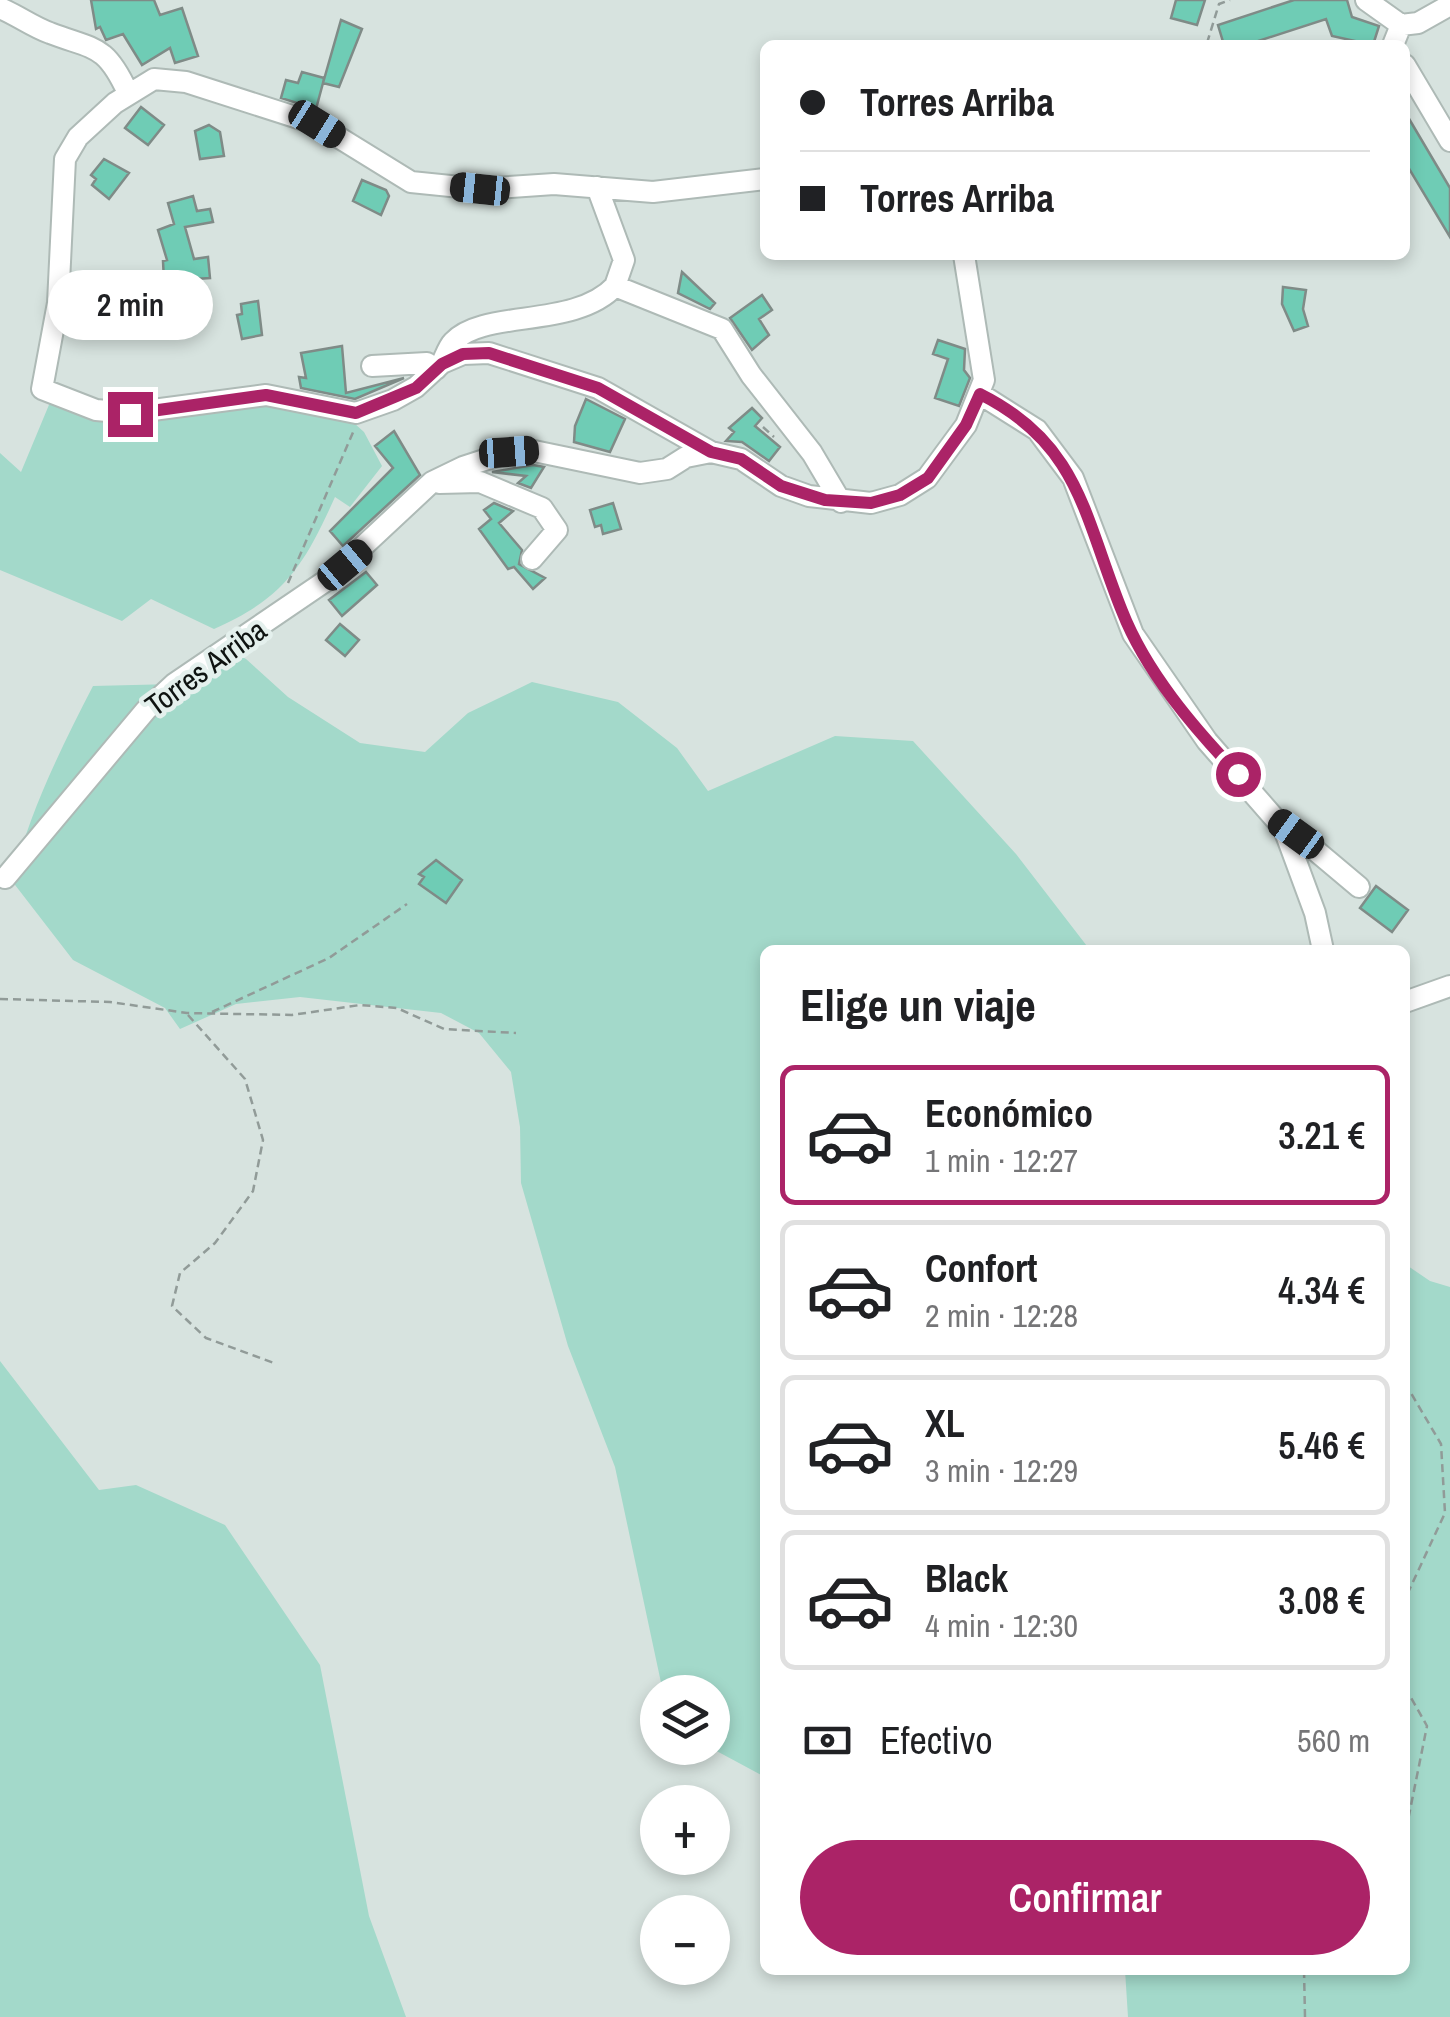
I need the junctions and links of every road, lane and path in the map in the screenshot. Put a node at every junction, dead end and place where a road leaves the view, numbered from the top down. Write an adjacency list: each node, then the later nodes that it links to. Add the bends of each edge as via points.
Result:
1 (1230, 0): 6 (path, via 1219,4)
2 (1366, 0): 5 (street)
3 (1450, 6): 5 (street)
4 (0, 8): 8 (street, via 89,43)
5 (1397, 35)
6 (1208, 40)
7 (1410, 73): 9 (street)
8 (128, 94): 11 (street, via 154,79 186,82 317,124 411,182 480,189); 17 (street, via 78,137 65,159 58,303 42,389 96,410 130,414 266,395)
9 (1450, 141)
10 (760, 180): 11 (street, via 653,192)
11 (597, 187): 13 (street, via 624,260)
12 (965, 260): 16 (street, via 983,360)
13 (615, 286): 15 (street, via 572,310 483,327 454,341); 20 (street, via 722,328)
14 (372, 366): 15 (street)
15 (439, 366): 17 (street, via 416,388); 18 (street, via 463,354 489,353 538,368 598,388)
16 (980, 394): 20 (street, via 928,478 886,500); 23 (street, via 1020,417 1056,453 1087,508 1133,634 1207,741)
17 (364, 410): 22 (path)
18 (711, 452): 19 (street, Torres Arriba, via 640,473 509,452); 20 (street, via 741,459 781,486)
19 (432, 482): 21 (street, via 480,482 542,508 557,530); 24 (street, Torres Arriba, via 327,580 174,684)
20 (841, 502)
21 (532, 559)
22 (287, 584)
23 (1278, 820): 25 (street); 27 (street)
24 (5, 878)
25 (1359, 888)
26 (407, 904): 31 (path, via 329,958)
27 (1321, 945)
28 (1450, 986): 30 (street)
29 (0, 999): 32 (path, via 110,1002)
30 (1410, 1000)
31 (211, 1012): 32 (path); 33 (path, via 292,1015 360,1005 397,1008 444,1029)
32 (187, 1014): 34 (path, via 245,1079 263,1140 254,1191 215,1243 180,1273 172,1306 206,1338)
33 (516, 1033)
34 (274, 1363)
35 (1410, 1391): 36 (path, via 1442,1444 1445,1513)
36 (1410, 1588)
37 (1410, 1696): 38 (path, via 1427,1726)
38 (1410, 1810)
39 (1304, 1975): 40 (path)
40 (1305, 2017)

